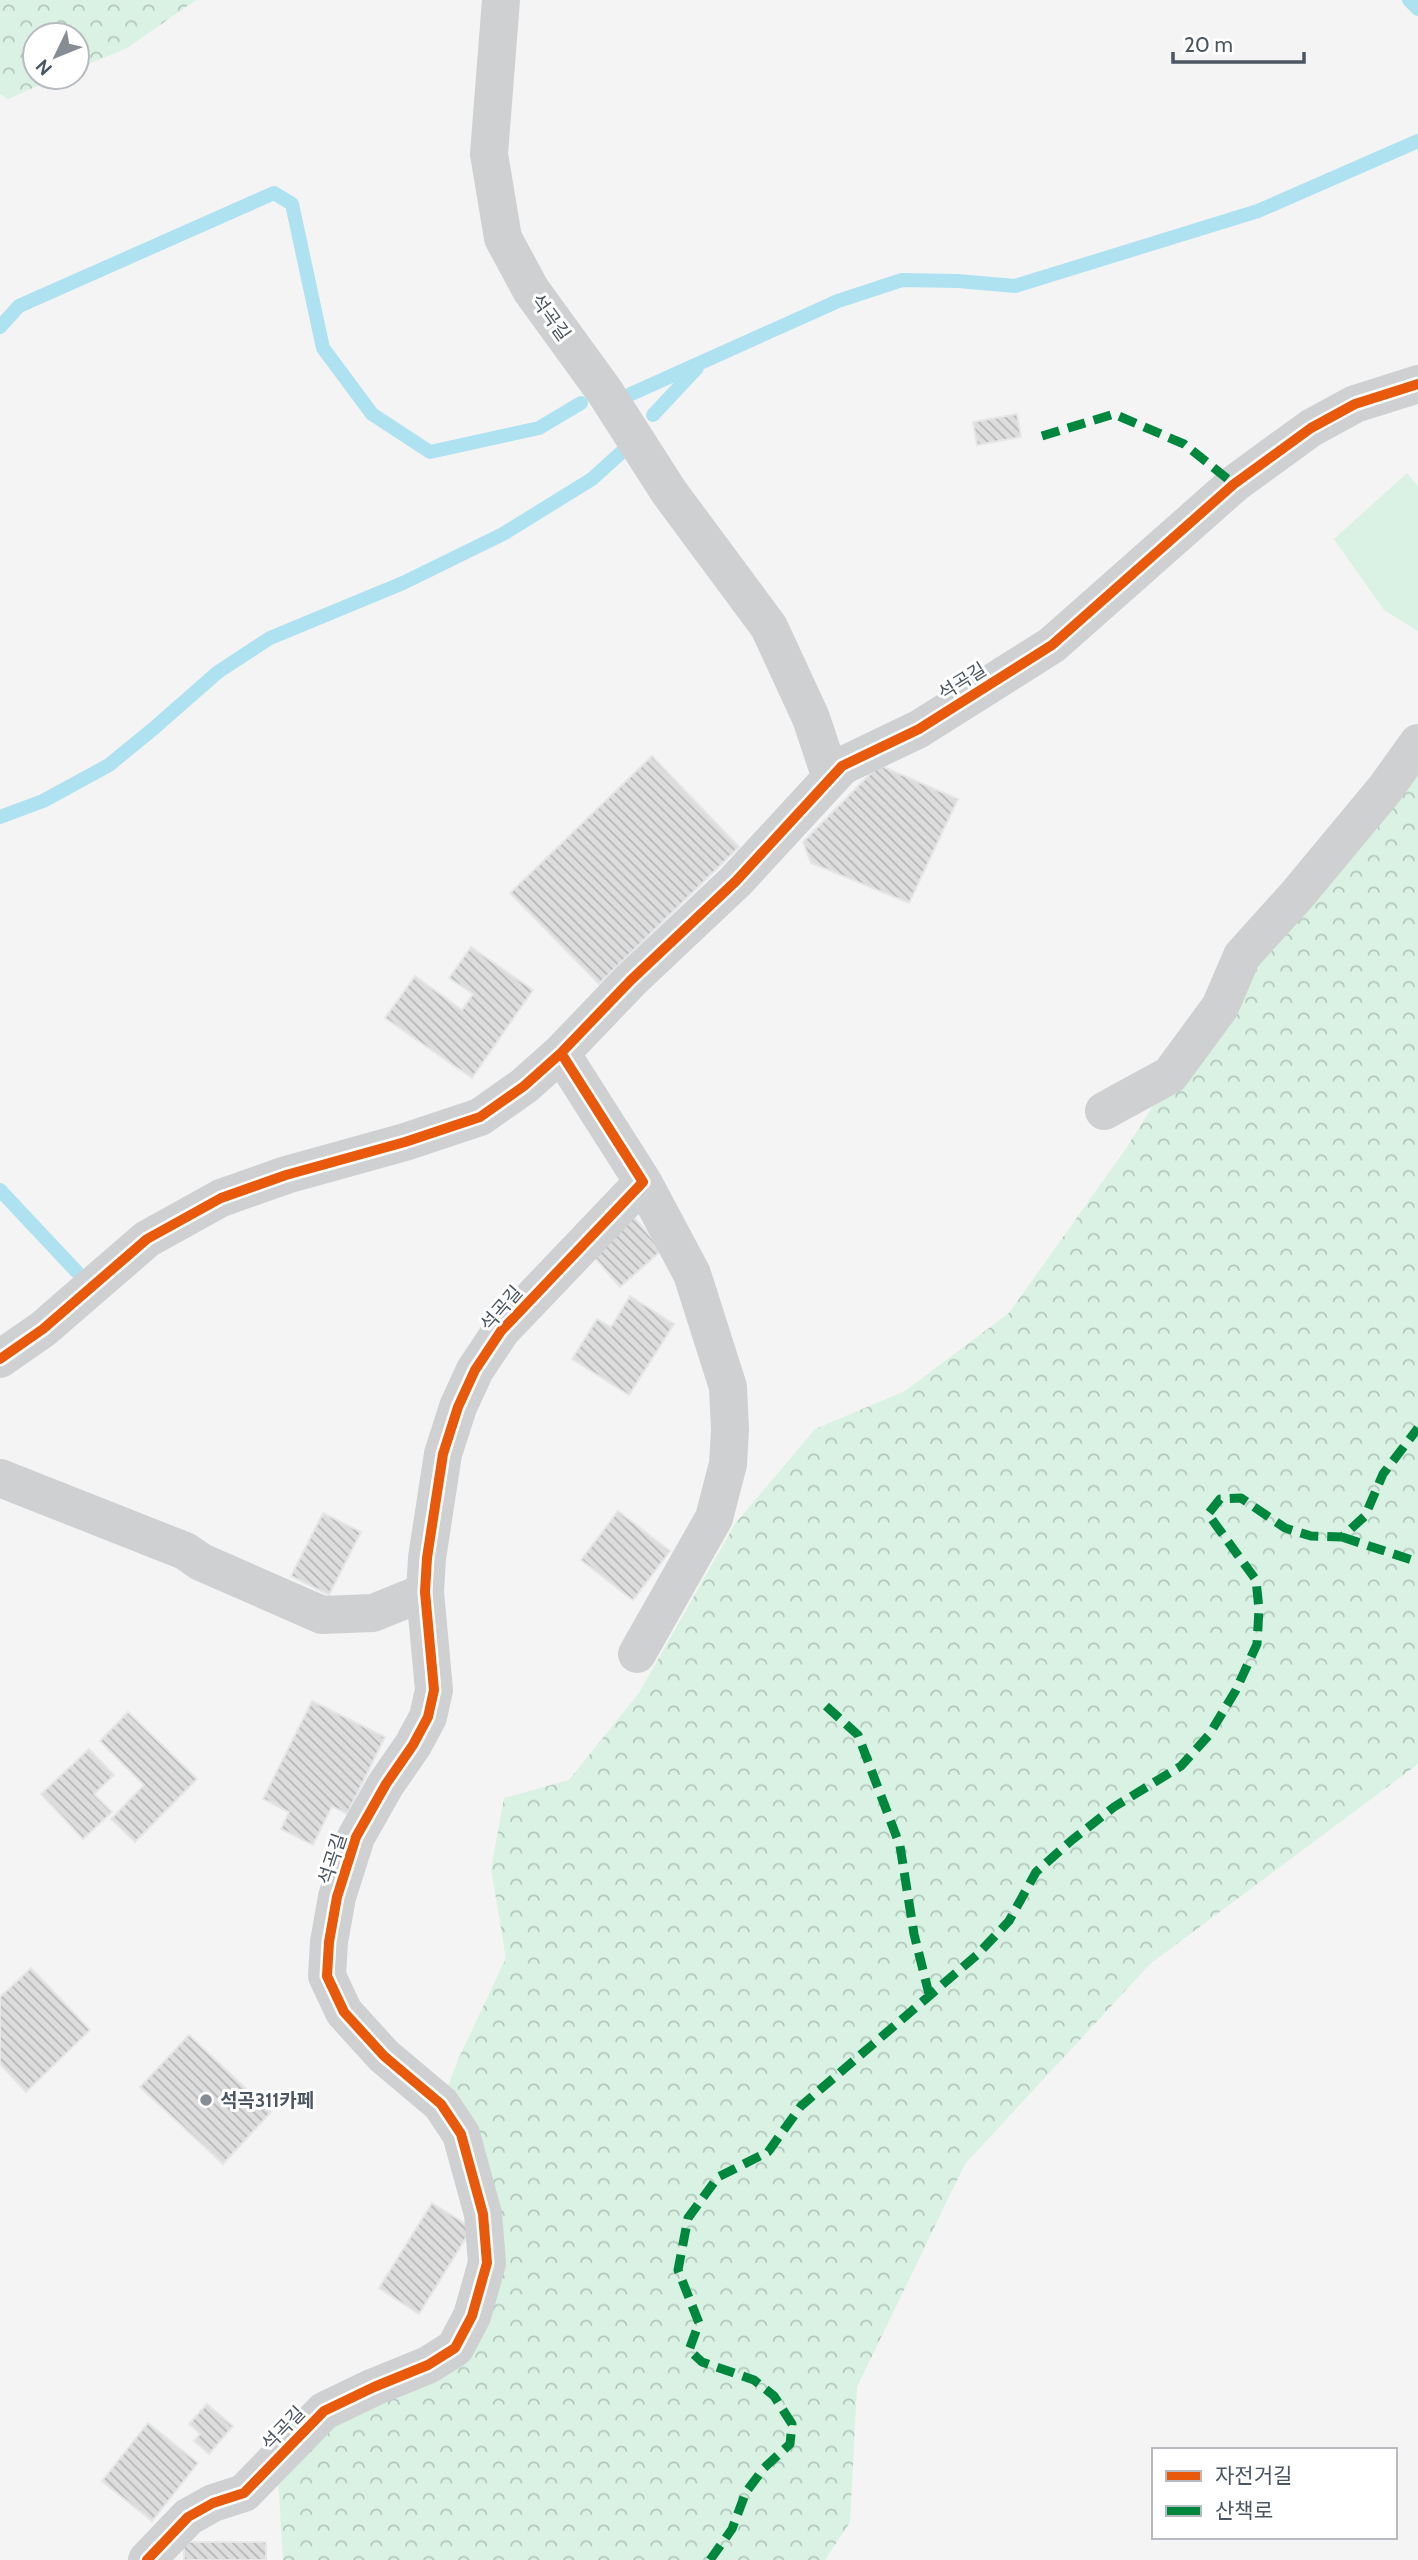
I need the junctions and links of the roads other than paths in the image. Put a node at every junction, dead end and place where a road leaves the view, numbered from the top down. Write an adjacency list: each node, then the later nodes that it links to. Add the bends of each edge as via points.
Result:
1 (501, 0): 4 (street, 석곡길, via 489,154 503,239 531,290 605,392 669,492 769,627 811,718)
2 (1418, 384): 4 (street, 석곡길, via 1355,404 1311,428 1234,484 1052,645 919,729 842,766)
3 (1418, 743): 6 (street, via 1376,800 1242,956 1220,1007 1170,1075)
4 (831, 778): 5 (street, 석곡길, via 736,881)
5 (561, 1053): 7 (street); 8 (street, 석곡길, via 480,1117 221,1198 147,1240 43,1329)
6 (1104, 1111)
7 (643, 1182): 10 (street, 석곡길, via 501,1331 475,1370 443,1454); 11 (street, via 692,1275 728,1387 730,1430 728,1464 714,1518)
8 (0, 1359)
9 (0, 1478): 10 (street, via 185,1551 322,1615 373,1613)
10 (425, 1592): 12 (street, 석곡길, via 434,1690 428,1717 356,1837 337,1897 327,1976 344,2012 384,2056 441,2104 461,2134 483,2214 487,2263 472,2316 455,2348 428,2365 324,2411 244,2493 188,2516)
11 (637, 1654)
12 (147, 2560)

